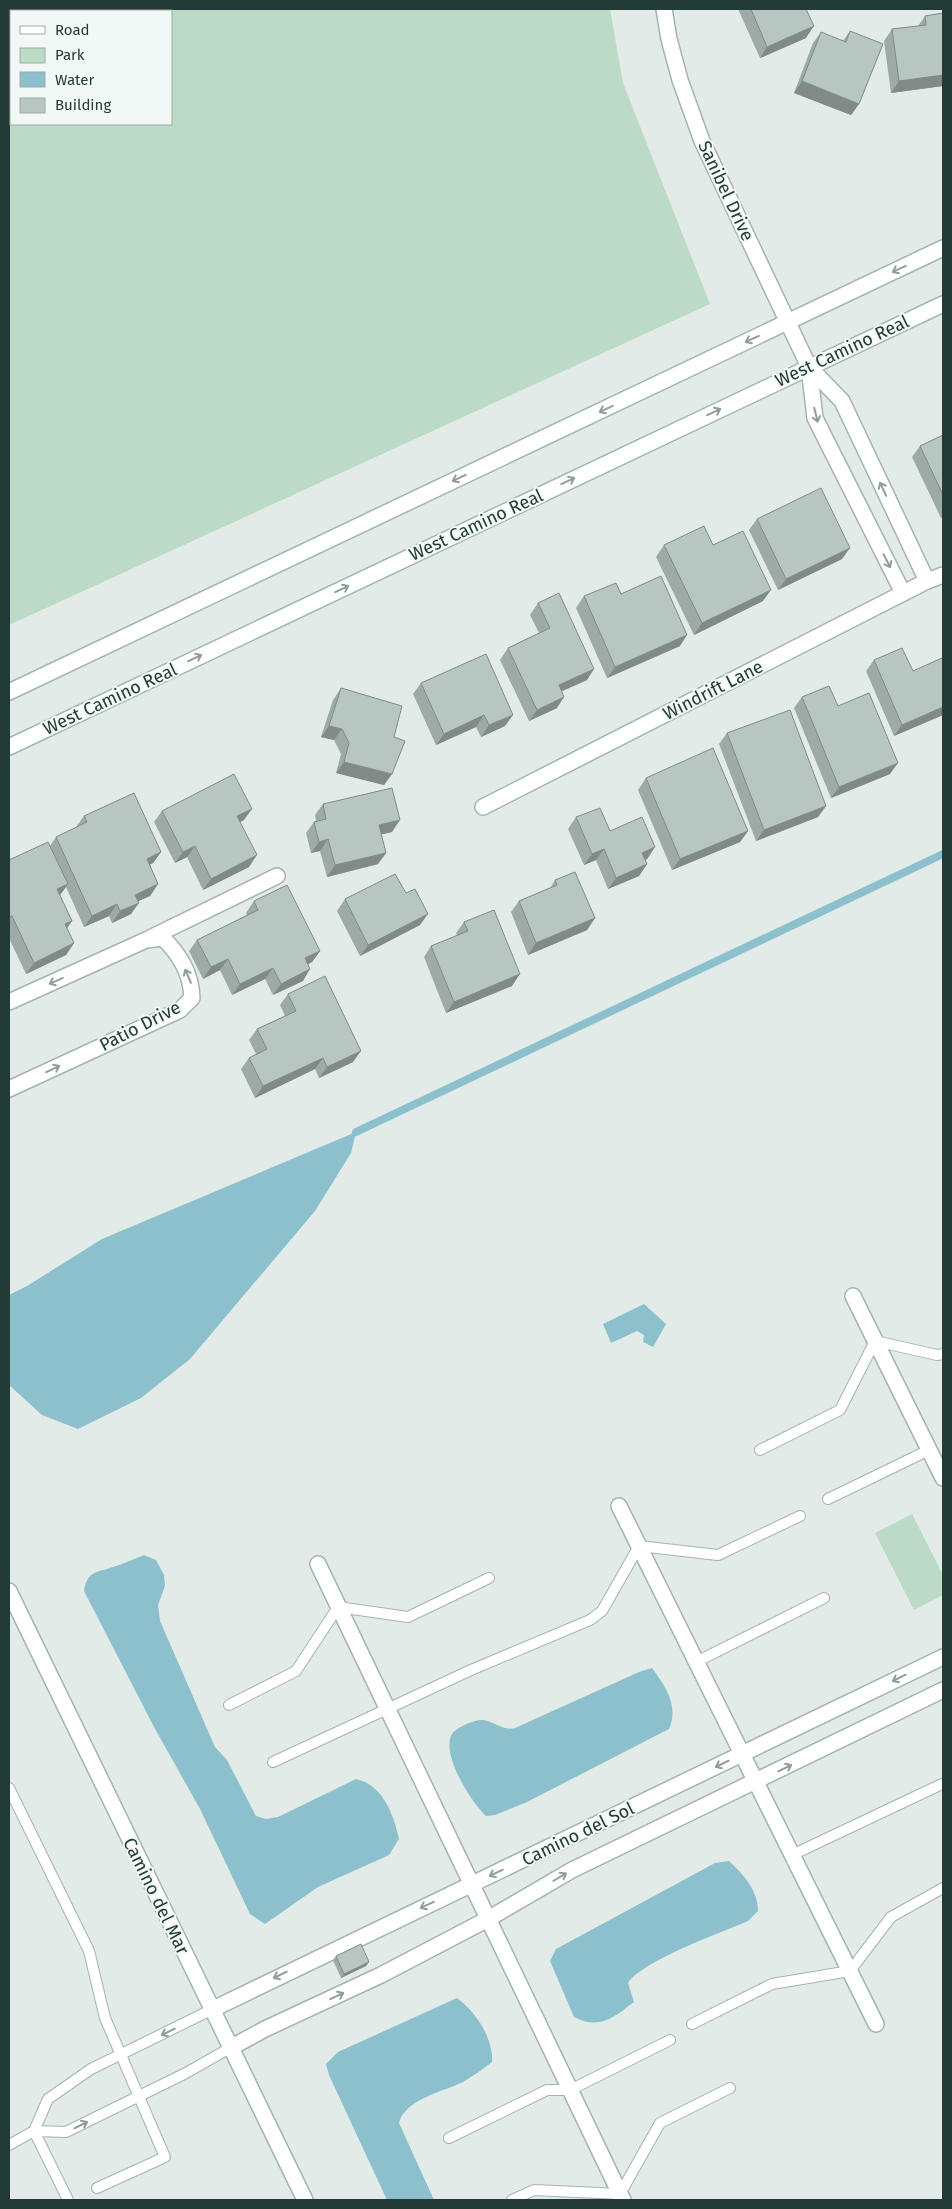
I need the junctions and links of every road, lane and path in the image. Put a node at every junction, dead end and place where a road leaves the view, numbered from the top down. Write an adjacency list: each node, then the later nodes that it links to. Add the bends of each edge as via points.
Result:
1 (664, 9): 4 (street, Sanibel Drive, via 680,80 702,141)
2 (943, 248): 4 (street, one-way to 4)
3 (943, 304): 5 (street, West Camino Real)
4 (788, 322): 5 (street, Sanibel Drive); 9 (street, one-way to 9)
5 (809, 367): 7 (street, Sanibel Drive, one-way to 5, via 842,401); 8 (street, Sanibel Drive, one-way to 8, via 815,418); 10 (street, West Camino Real, one-way to 5)
6 (943, 574): 7 (street, Windrift Lane)
7 (927, 581): 8 (street, Windrift Lane)
8 (903, 593): 11 (street, Windrift Lane)
9 (9, 692)
10 (9, 747)
11 (483, 807)
12 (277, 876): 13 (street)
13 (146, 940): 14 (street, one-way to 14); 15 (street, Patio Drive, one-way to 13, via 180,1010 192,998 191,981 176,950 163,938)
14 (9, 1002)
15 (9, 1089)
16 (853, 1296): 17 (street)
17 (875, 1341): 18 (lane); 19 (lane, via 840,1410); 20 (street)
18 (943, 1354)
19 (760, 1450)
20 (929, 1450): 21 (street); 22 (lane)
21 (943, 1478)
22 (828, 1499)
23 (619, 1506): 25 (street)
24 (800, 1516): 25 (lane, via 718,1555)
25 (639, 1546): 32 (street); 35 (lane, via 602,1611 590,1620)
26 (318, 1564): 30 (street)
27 (489, 1578): 30 (lane, via 408,1617)
28 (9, 1591): 46 (street, Camino del Mar)
29 (824, 1598): 32 (lane)
30 (338, 1607): 34 (lane, via 296,1671); 35 (street)
31 (943, 1657): 36 (street, Camino del Sol, one-way to 36)
32 (696, 1662): 36 (street)
33 (943, 1690): 38 (street, Camino del Sol, one-way to 33)
34 (229, 1705)
35 (387, 1708): 37 (lane); 42 (street)
36 (742, 1754): 38 (street); 42 (street, Camino del Sol, one-way to 42)
37 (273, 1762)
38 (755, 1782): 41 (street); 44 (street, Camino del Sol, one-way to 38, via 572,1870)
39 (942, 1784): 41 (lane)
40 (9, 1788): 51 (lane, via 89,1951 106,2018)
41 (792, 1855): 45 (street)
42 (471, 1885): 44 (street); 46 (street, Camino del Sol, one-way to 46)
43 (943, 1888): 45 (lane, via 891,1916)
44 (488, 1919): 50 (street, Camino del Sol, one-way to 44, via 381,1976); 53 (street)
45 (850, 1972): 47 (lane, via 772,1984); 48 (street)
46 (212, 2010): 50 (street, Camino del Mar); 51 (lane, one-way to 51)
47 (692, 2024)
48 (876, 2024)
49 (670, 2040): 53 (lane)
50 (230, 2048): 54 (lane); 61 (street, Camino del Mar)
51 (121, 2054): 54 (lane); 55 (lane, via 91,2069 48,2099)
52 (730, 2088): 59 (lane, via 660,2123)
53 (570, 2090): 56 (lane, via 547,2090); 59 (street)
54 (139, 2096): 55 (lane, one-way to 54, via 66,2132); 58 (lane, via 165,2157)
55 (34, 2131): 57 (lane); 60 (lane)
56 (449, 2138)
57 (9, 2145)
58 (97, 2188)
59 (622, 2197): 62 (lane, via 534,2190)
60 (68, 2200)
61 (305, 2200)
62 (512, 2200)

